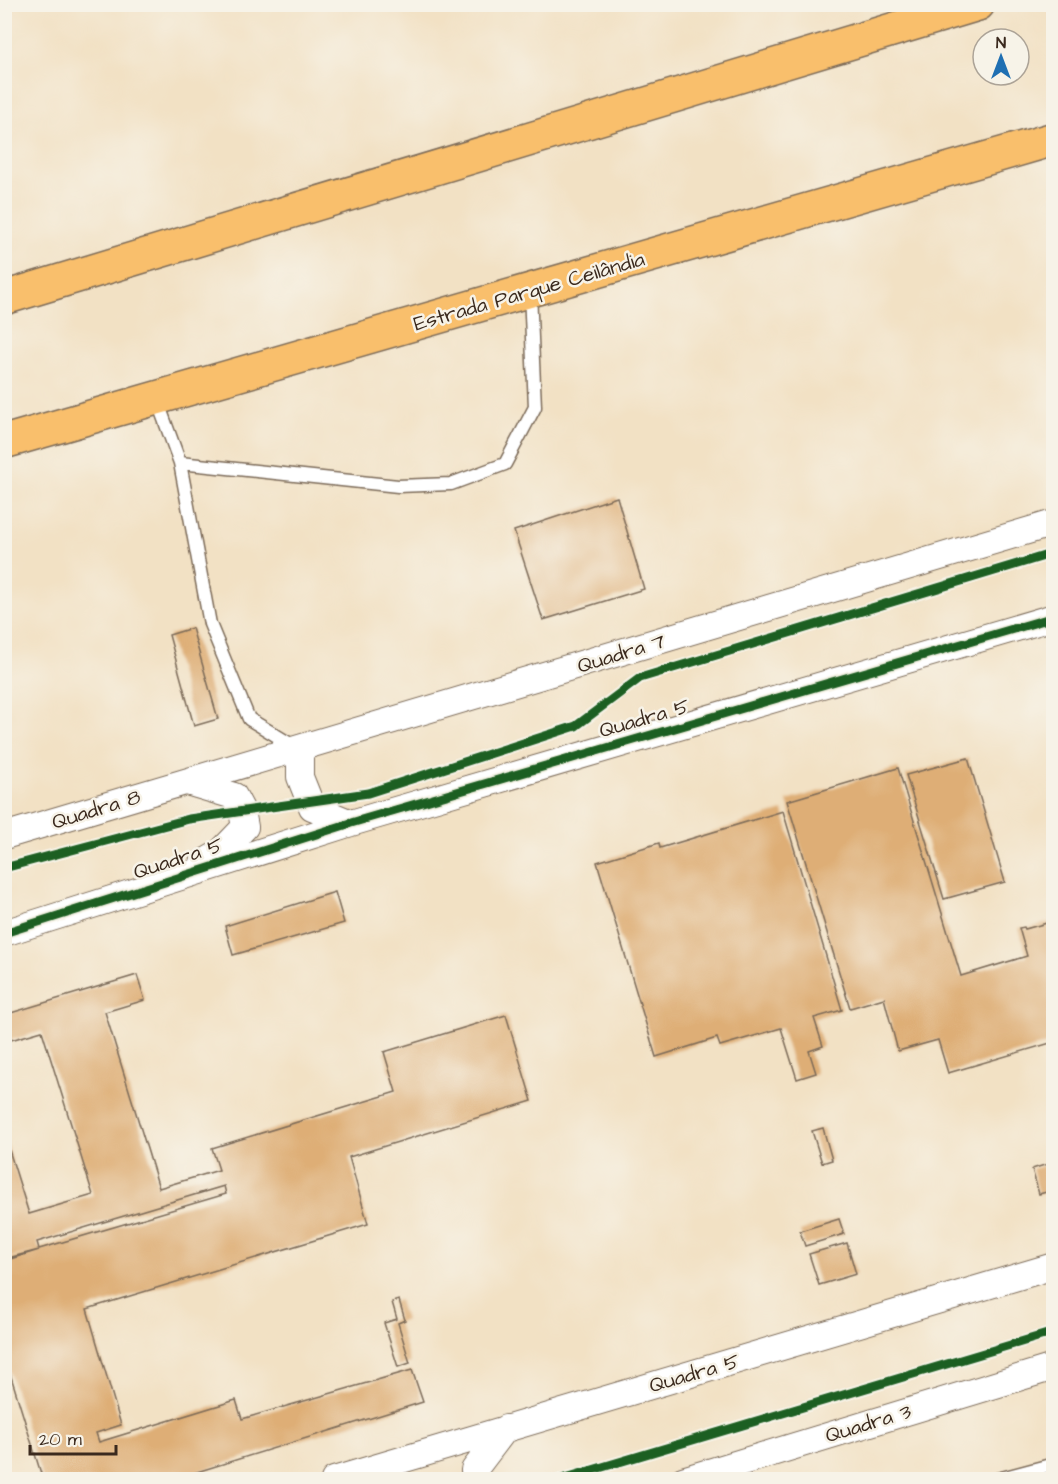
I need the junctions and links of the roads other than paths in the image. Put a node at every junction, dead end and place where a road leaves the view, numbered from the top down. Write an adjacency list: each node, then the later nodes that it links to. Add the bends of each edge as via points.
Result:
1 (978, 4): 4 (highway)
2 (1053, 139): 3 (highway, Estrada Parque Ceilândia)
3 (530, 292): 5 (highway, Estrada Parque Ceilândia); 7 (lane, via 535,407 505,464 451,484 398,486)
4 (4, 298)
5 (157, 399): 6 (highway, Estrada Parque Ceilândia); 7 (lane)
6 (4, 442)
7 (180, 463): 10 (lane, via 210,624 249,719)
8 (1053, 523): 10 (street, Quadra 7)
9 (1053, 617): 12 (street, Quadra 5)
10 (300, 750): 11 (street, Quadra 7); 12 (street, via 300,777 312,807)
11 (187, 782): 13 (street, Quadra 8); 14 (street, via 234,796 245,827 220,853)
12 (351, 823): 14 (street, Quadra 5)
13 (4, 836)
14 (184, 875): 15 (street, Quadra 5)
15 (4, 933)
16 (1053, 1266): 18 (street, Quadra 5)
17 (1053, 1367): 22 (street, Quadra 3)
18 (506, 1428): 20 (street, Quadra 5); 21 (street, via 474,1470)
19 (1053, 1464): 23 (lane)
20 (335, 1479)
21 (476, 1479)
22 (683, 1479)
23 (994, 1479)

